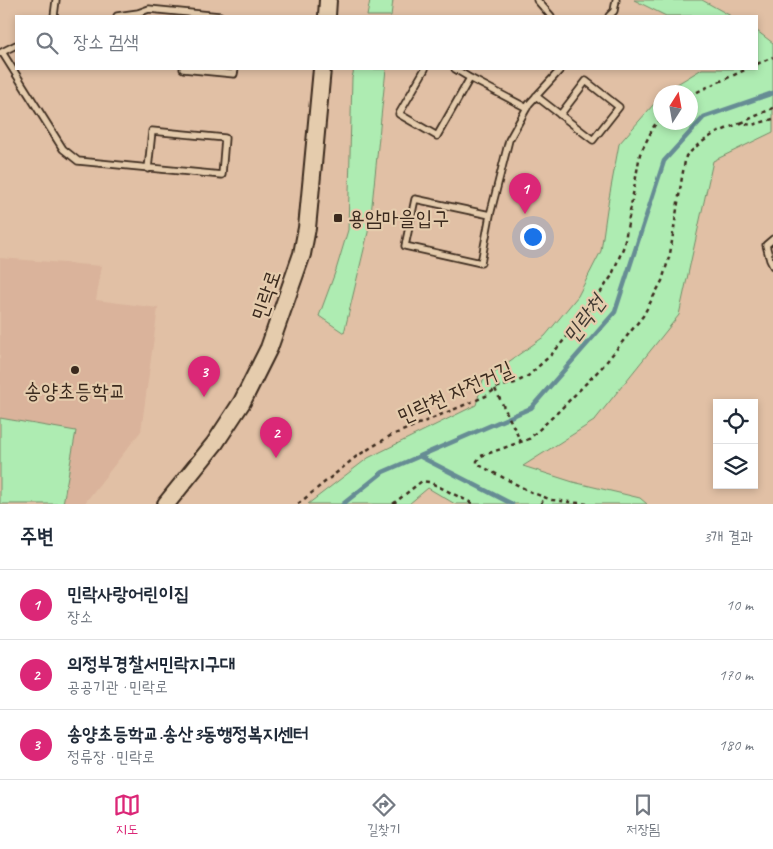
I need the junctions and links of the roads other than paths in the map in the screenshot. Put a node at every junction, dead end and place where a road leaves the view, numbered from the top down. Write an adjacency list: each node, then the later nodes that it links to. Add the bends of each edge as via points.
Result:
1 (56, 0): 6 (lane)
2 (328, 0): 8 (main road)
3 (537, 0): 9 (lane)
4 (616, 0): 10 (lane)
5 (138, 14): 7 (lane, via 149,9)
6 (54, 15)
7 (210, 15)
8 (326, 15)
9 (550, 15)
10 (610, 15)
11 (15, 45): 12 (lane)
12 (1, 52): 23 (lane, via 63,149 78,161)
13 (193, 70): 14 (lane, via 234,74)
14 (234, 70)
15 (322, 70): 27 (main road, 민락로, via 307,228 302,254 269,348 242,402 215,443)
16 (424, 70): 19 (lane, via 399,114 437,136)
17 (457, 70): 19 (lane)
18 (560, 70): 20 (lane)
19 (470, 78): 21 (lane)
20 (536, 96): 21 (lane); 22 (lane)
21 (527, 108): 24 (lane, via 509,140)
22 (560, 115): 22 (lane, via 593,140 619,107 586,81)
23 (148, 169): 23 (lane, via 222,175 225,138 152,131)
24 (490, 215): 24 (lane, via 481,263 405,246 415,199)
25 (773, 239): 26 (lane, via 766,245)
26 (773, 266)
27 (166, 504)

